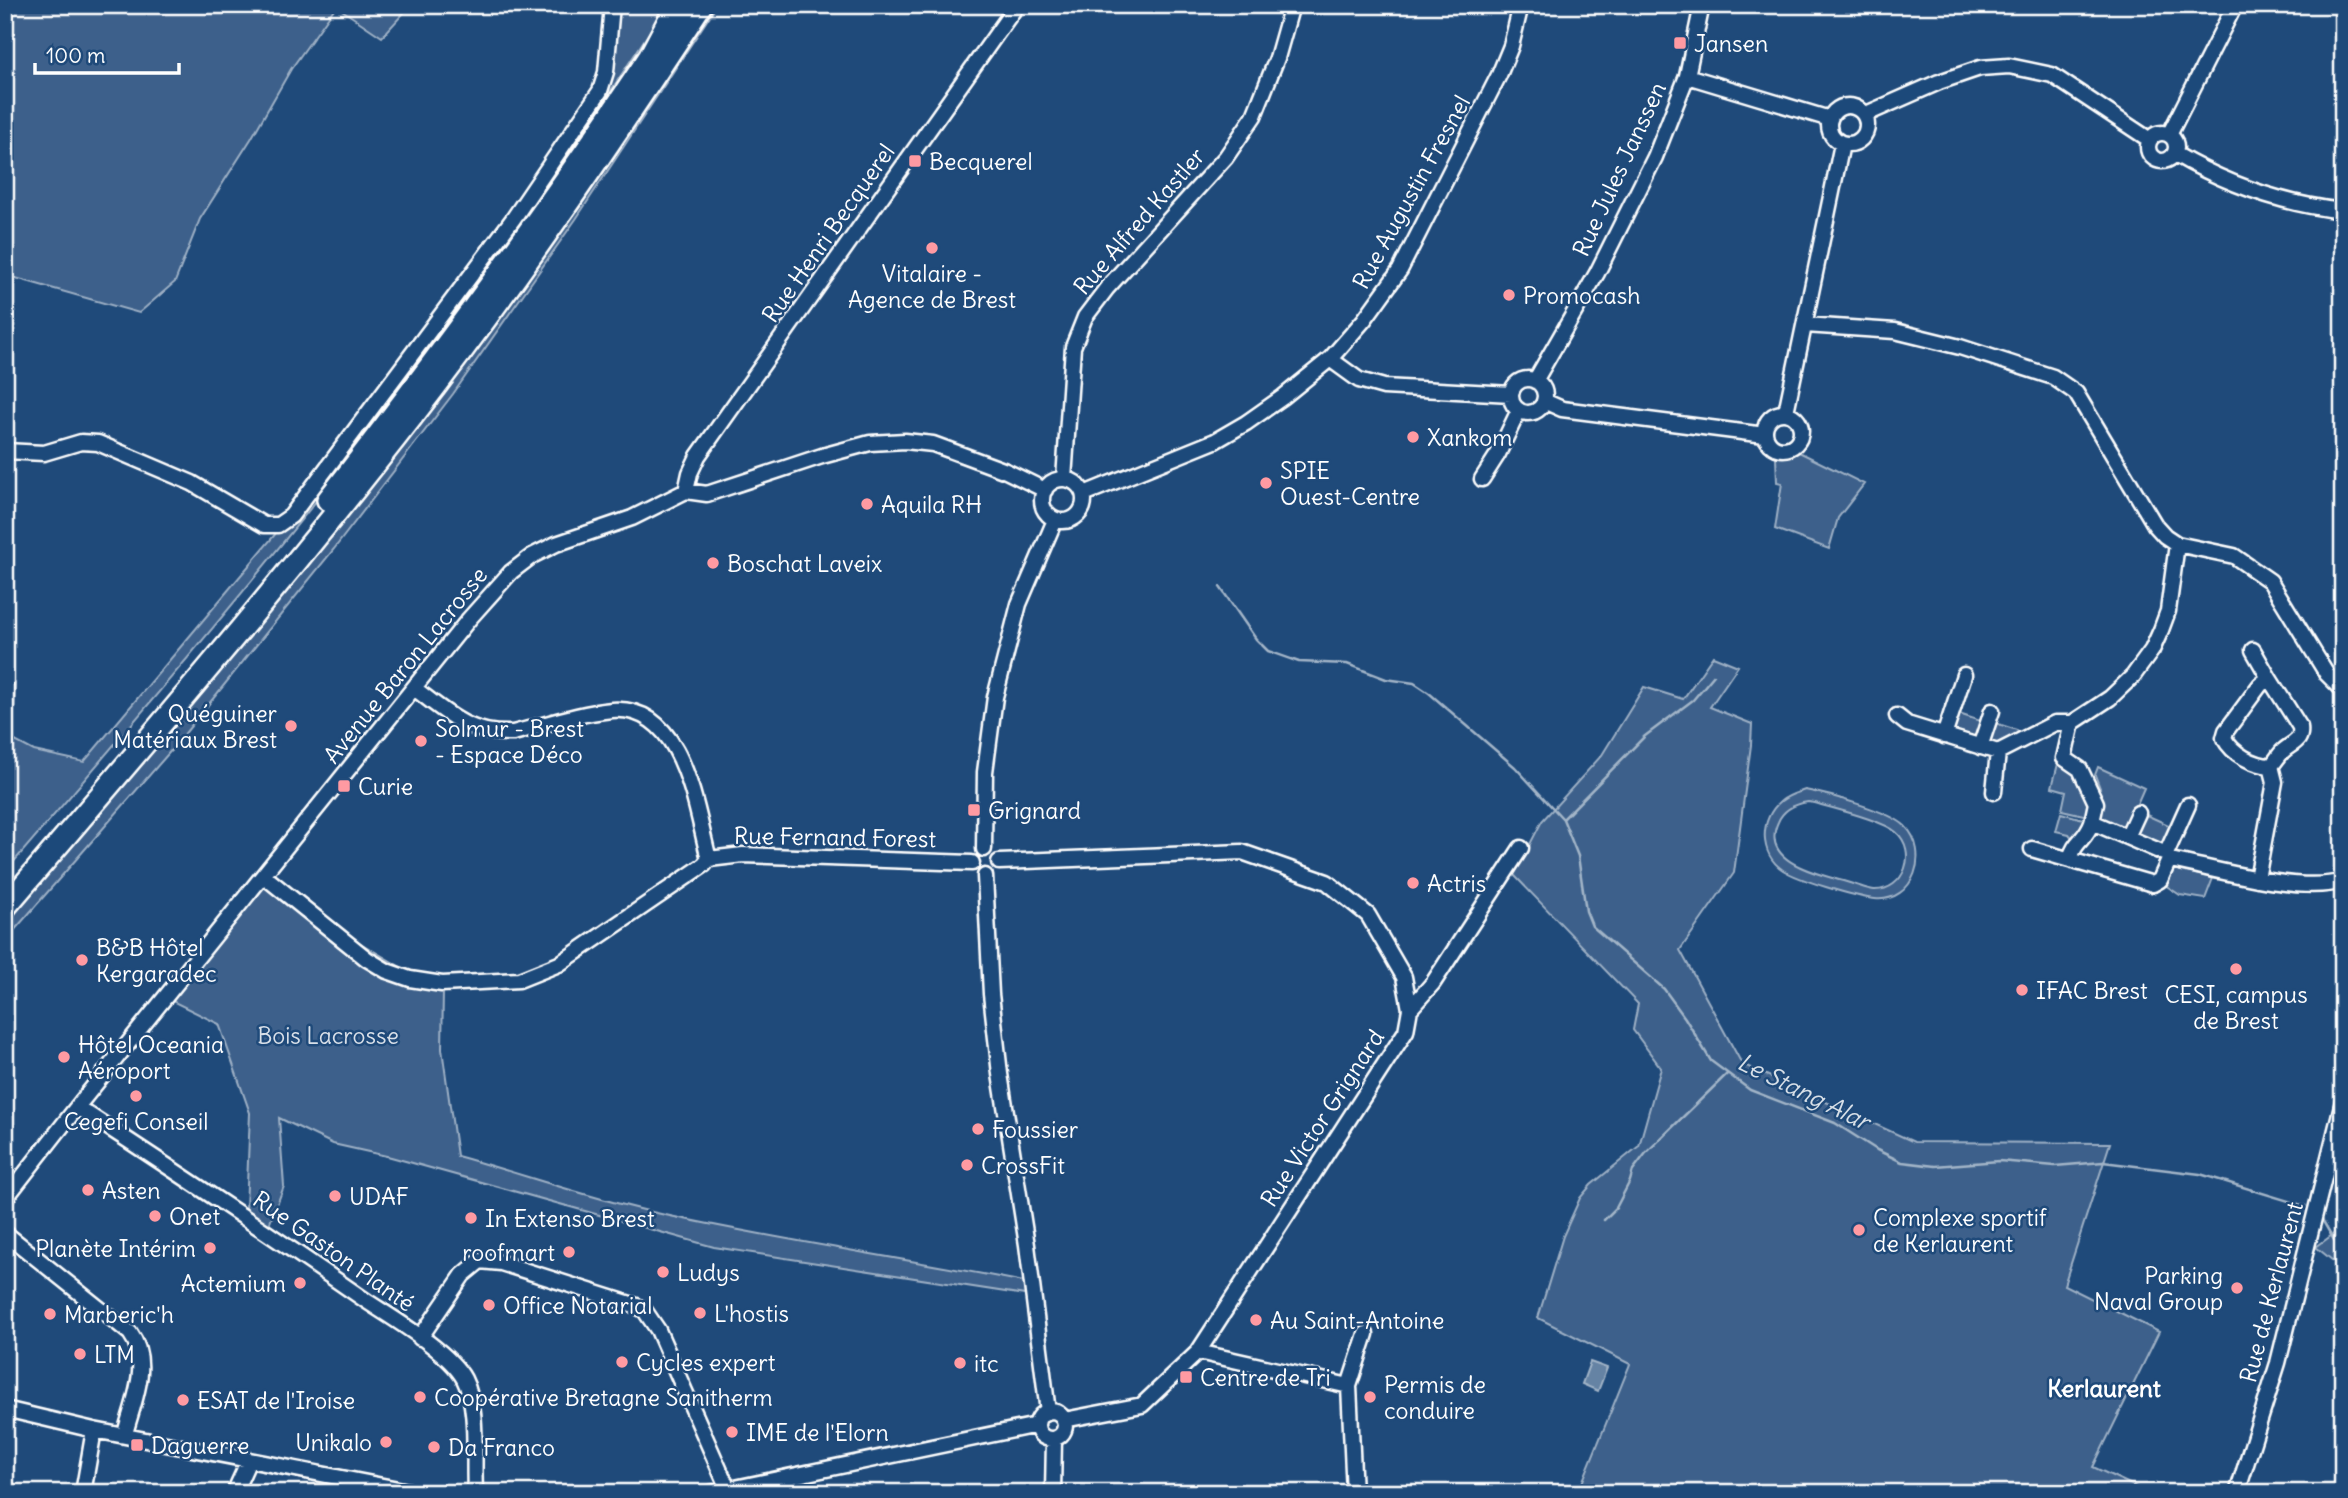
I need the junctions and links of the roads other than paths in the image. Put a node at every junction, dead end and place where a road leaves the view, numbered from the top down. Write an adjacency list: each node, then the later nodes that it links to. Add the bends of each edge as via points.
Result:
1 (612, 5): 27 (street, via 600,91 513,219 291,516 278,525 264,525 192,483 98,443 81,442 44,453)
2 (677, 5): 10 (highway)
3 (683, 5): 10 (highway)
4 (701, 5): 65 (highway, via 518,273 413,416 198,682)
5 (1017, 5): 31 (street, Rue Henri Becquerel, via 698,456)
6 (1292, 5): 28 (street, Rue Alfred Kastler, via 1254,116 1226,157 1085,317 1073,347)
7 (1521, 5): 20 (street, Rue Augustin Fresnel, via 1499,75 1400,270)
8 (1702, 5): 11 (street, Rue Jules Janssen)
9 (2235, 5): 14 (street)
10 (650, 56): 64 (highway, via 490,285 325,503)
11 (1687, 76): 13 (street); 21 (street, Rue Jules Janssen, via 1655,157 1597,273)
12 (1864, 115): 13 (street, via 1846,106); 15 (street, via 1980,68 2009,66 2052,75); 16 (street, via 1863,137)
13 (1830, 119): 16 (street, via 1831,134)
14 (2169, 135): 15 (street, via 2160,133); 17 (street, via 2177,145)
15 (2150, 140): 17 (street, via 2148,149 2155,160 2164,162)
16 (1843, 144): 19 (street)
17 (2175, 154): 18 (street, via 2260,194)
18 (2343, 211)
19 (1805, 325): 25 (street); 34 (street, via 1895,331 2053,377 2076,393 2155,524)
20 (1330, 359): 22 (street, via 1359,380 1384,387); 32 (street, Rue Augustin Fresnel, via 1283,397 1215,441)
21 (1535, 381): 22 (street, via 1517,383); 23 (street, via 1545,393)
22 (1511, 394): 24 (street)
23 (1544, 401): 24 (street, via 1531,413); 26 (street, via 1562,409)
24 (1519, 410): 29 (street)
25 (1786, 412): 26 (street, via 1770,418); 26 (street, via 1800,423 1798,441 1782,449)
26 (1765, 435)
27 (5, 451)
28 (1063, 479): 30 (street); 32 (street, via 1076,483)
29 (1482, 479)
30 (1045, 490): 31 (street, Avenue Baron Lacrosse, via 961,453 905,441 870,443 708,494); 33 (street, via 1043,508)
31 (686, 491): 38 (street, Avenue Baron Lacrosse, via 632,518 532,556 510,572)
32 (1084, 494): 33 (street, via 1084,507 1076,518)
33 (1055, 520): 53 (street, via 1018,604 995,697 985,772)
34 (2177, 544): 39 (street, via 2234,556 2270,581 2327,674); 42 (street, via 2168,611 2152,650 2122,688)
35 (2253, 650): 37 (street)
36 (1964, 675): 43 (street)
37 (2269, 678): 46 (street, via 2301,735); 46 (street, via 2224,738 2255,765)
38 (414, 688): 56 (street, via 461,724 500,734 614,710 645,715 670,738 684,767); 60 (street, Avenue Baron Lacrosse)
39 (2343, 690)
40 (1992, 711): 44 (street)
41 (1897, 716): 43 (street)
42 (2072, 723): 45 (street, via 2055,723); 50 (street, via 2064,758 2080,769 2096,803)
43 (1944, 736): 44 (street)
44 (1980, 747): 45 (street)
45 (1998, 752): 47 (street)
46 (2271, 766): 62 (street, via 2275,782)
47 (1994, 792)
48 (2188, 805): 55 (street)
49 (2138, 813): 51 (street)
50 (2092, 822): 51 (street); 57 (street, via 2087,835 2073,847)
51 (2127, 837): 55 (street)
52 (1521, 848): 66 (street, via 1433,983)
53 (984, 849): 58 (street, via 996,854); 59 (street, via 974,855)
54 (2032, 849): 57 (street)
55 (2167, 857): 57 (street, via 2160,880 2153,884); 62 (street)
56 (709, 859): 59 (street, Rue Fernand Forest, via 743,855); 60 (street, Rue Fernand Forest, via 559,964 519,980 485,983 442,984 387,971)
57 (2070, 859)
58 (999, 862): 61 (street, via 996,871); 66 (street, via 1241,852 1327,882 1368,915 1404,977)
59 (972, 863): 61 (street)
60 (264, 876): 68 (street, Avenue Baron Lacrosse)
61 (985, 876): 76 (street, via 1000,1074)
62 (2257, 879): 63 (street, via 2330,885)
63 (2343, 881)
64 (5, 885)
65 (5, 907)
66 (1410, 1009): 73 (street, Rue Victor Grignard, via 1406,1031)
67 (2343, 1101): 91 (street, Rue de Kerlaurent, via 2278,1363)
68 (77, 1107): 69 (street, Avenue Baron Lacrosse); 72 (street, Rue Gaston Planté)
69 (5, 1199)
70 (5, 1233): 80 (street, via 136,1341 140,1379)
71 (1366, 1334): 74 (street)
72 (420, 1338): 83 (street, via 463,1275 480,1261 501,1263 637,1306 659,1330); 84 (street, Rue Gaston Planté, via 451,1362 468,1391 473,1412)
73 (1198, 1352): 74 (street); 77 (street, Rue Victor Grignard, via 1142,1405)
74 (1349, 1386): 90 (street)
75 (5, 1409): 79 (street)
76 (1048, 1412): 77 (street); 78 (street)
77 (1064, 1420): 81 (street, via 1062,1434)
78 (1037, 1425): 81 (street, via 1042,1436); 83 (street)
79 (94, 1430): 80 (street); 85 (street)
80 (125, 1434): 82 (street)
81 (1054, 1439): 89 (street)
82 (249, 1460): 86 (street); 87 (street)
83 (728, 1489): 88 (street)
84 (475, 1492)
85 (83, 1493)
86 (234, 1493)
87 (419, 1493)
88 (711, 1493)
89 (1053, 1493)
90 (1354, 1493)
91 (2237, 1493)

